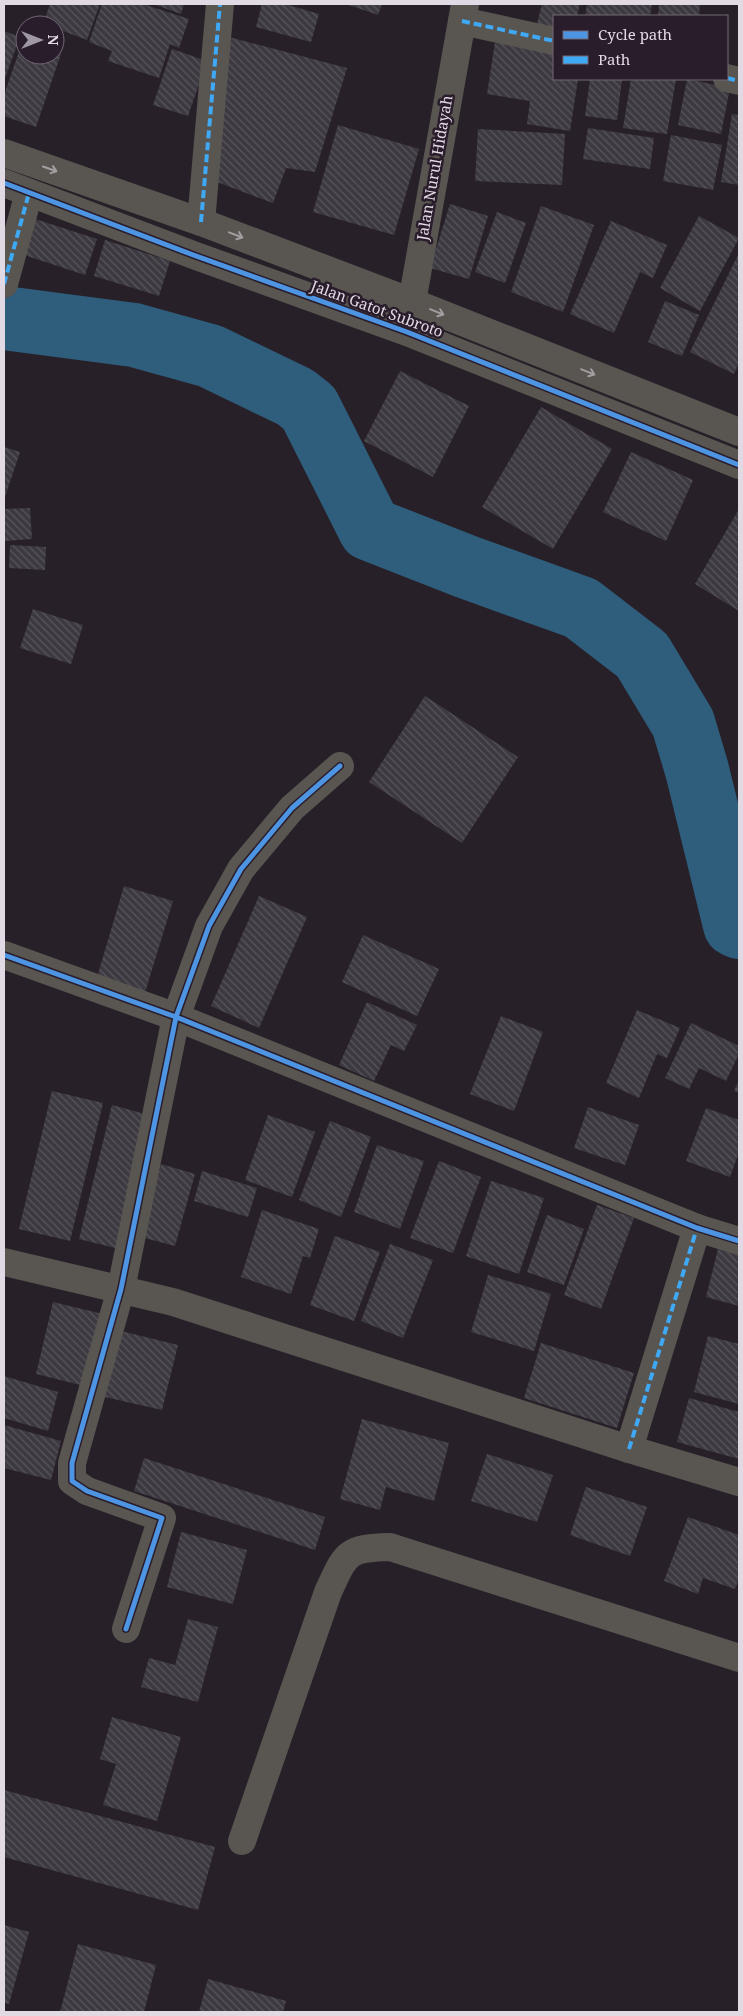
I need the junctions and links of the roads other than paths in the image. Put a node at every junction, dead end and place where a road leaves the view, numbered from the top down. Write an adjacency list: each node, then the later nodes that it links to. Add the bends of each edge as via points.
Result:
1 (220, 4): 7 (street)
2 (464, 12): 3 (street); 9 (street, Jalan Nurul Hidayah)
3 (553, 41)
4 (4, 153): 7 (street, Jalan Gatot Subroto, one-way to 7)
5 (4, 184): 6 (street, Jalan Gatot Subroto)
6 (29, 193): 8 (street); 10 (street, Jalan Gatot Subroto)
7 (201, 222): 9 (street, Jalan Gatot Subroto, one-way to 9)
8 (4, 284)
9 (412, 302): 10 (street, Jalan Nurul Hidayah); 11 (street, Jalan Gatot Subroto, one-way to 11)
10 (407, 332): 12 (street, Jalan Gatot Subroto)
11 (739, 432)
12 (739, 465)
13 (340, 766): 15 (street, via 292,808 241,869 209,926)
14 (4, 955): 15 (street)
15 (176, 1017): 16 (street); 19 (street)
16 (698, 1228): 17 (street); 20 (street)
17 (739, 1241)
18 (4, 1262): 19 (street)
19 (121, 1290): 20 (street, via 173,1302); 22 (street, via 72,1463 72,1481 87,1491 162,1518)
20 (629, 1449): 21 (street)
21 (739, 1482)
22 (126, 1629)
23 (739, 1658): 24 (street, via 390,1546 360,1549 345,1560 328,1592)
24 (242, 1841)

